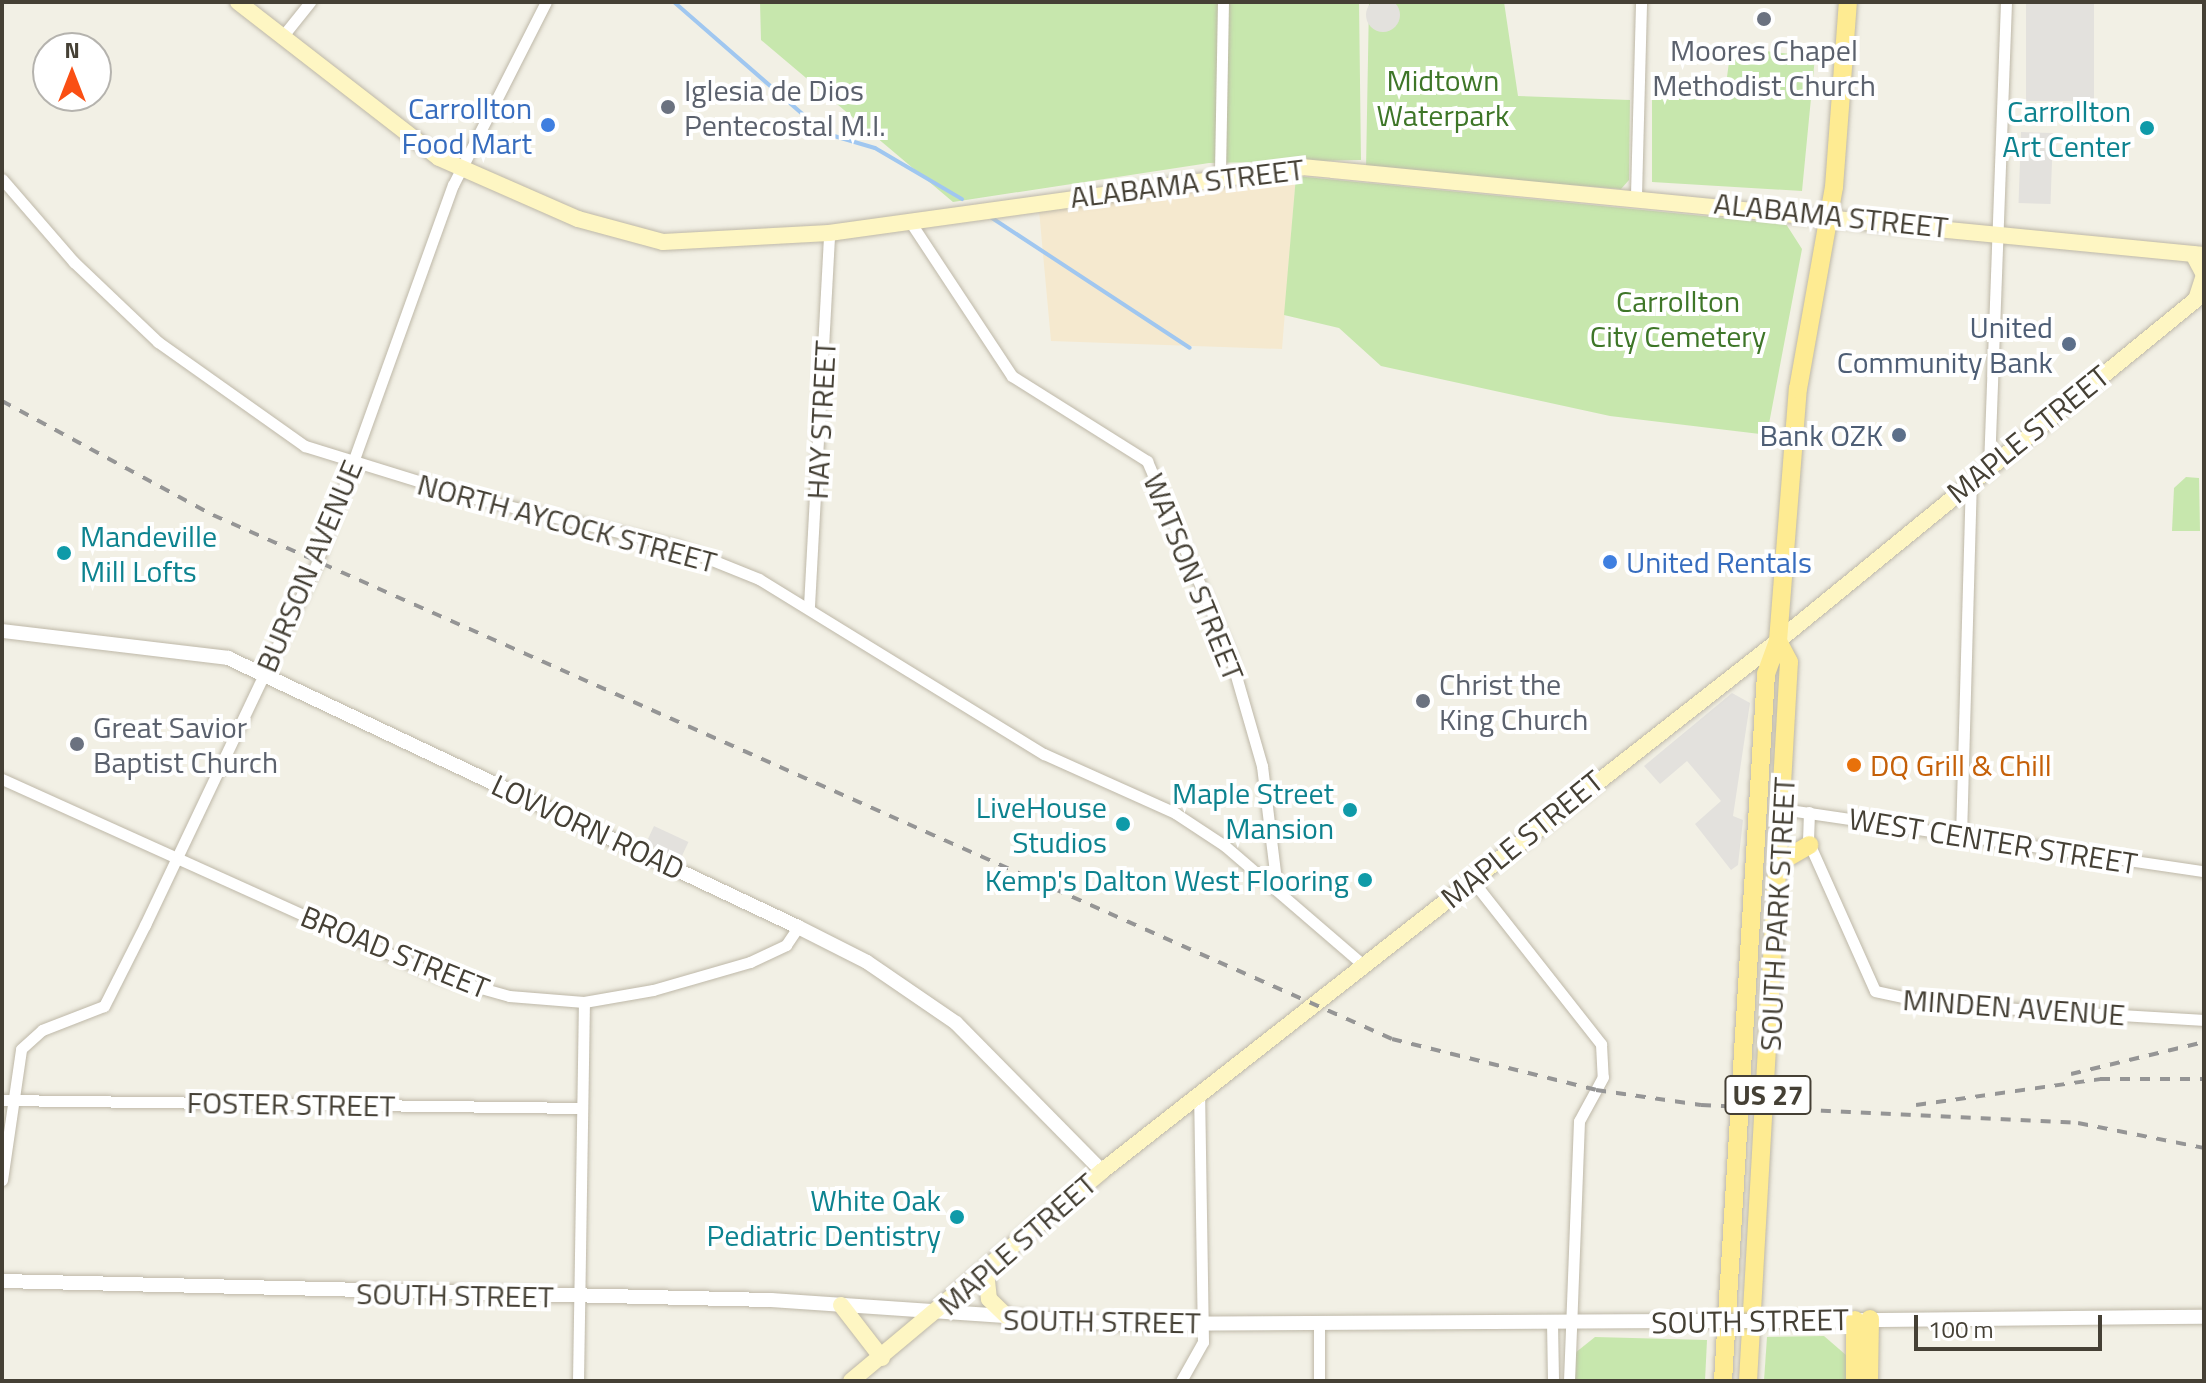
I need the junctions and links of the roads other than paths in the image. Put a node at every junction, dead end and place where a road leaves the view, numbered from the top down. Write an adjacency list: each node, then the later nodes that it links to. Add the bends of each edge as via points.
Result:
1 (238, 2): 8 (main road, ALABAMA STREET)
2 (310, 2): 8 (street)
3 (546, 2): 9 (street, BURSON AVENUE)
4 (1223, 2): 10 (street)
5 (1641, 2): 12 (street)
6 (1848, 2): 13 (main road, US 27)
7 (2006, 2): 15 (street)
8 (282, 37): 9 (main road, ALABAMA STREET, via 410,140)
9 (461, 169): 16 (main road, ALABAMA STREET, via 648,240 703,245); 19 (street, BURSON AVENUE)
10 (1220, 173): 12 (main road, ALABAMA STREET, via 1366,169); 14 (main road, ALABAMA STREET)
11 (2, 179): 19 (street, NORTH AYCOCK STREET, via 74,262 158,342 305,446)
12 (1636, 195): 13 (main road, ALABAMA STREET)
13 (1830, 214): 15 (main road, ALABAMA STREET); 24 (main road, SOUTH PARK STREET / US 27, via 1798,389)
14 (911, 223): 16 (main road, ALABAMA STREET); 35 (street, WATSON STREET, via 1012,376 1147,461 1230,655 1262,766)
15 (1994, 232): 17 (main road, ALABAMA STREET); 20 (street)
16 (829, 233): 22 (street, HAY STREET)
17 (2199, 255): 18 (main road, via 2204,275)
18 (2200, 296): 20 (main road, MAPLE STREET)
19 (353, 464): 22 (street, NORTH AYCOCK STREET, via 677,546); 25 (street, BURSON AVENUE)
20 (1989, 466): 21 (main road, MAPLE STREET)
21 (1971, 481): 24 (main road, MAPLE STREET); 29 (street)
22 (809, 606): 35 (street, NORTH AYCOCK STREET, via 1054,759 1175,813)
23 (2, 631): 25 (street, LOVVORN ROAD, via 204,652)
24 (1778, 641): 27 (main road, SOUTH PARK STREET / US 27, via 1789,662); 34 (main road, MAPLE STREET); 65 (main road, SOUTH PARK STREET / US 27, via 1763,703)
25 (265, 673): 31 (street, BURSON AVENUE); 36 (street, LOVVORN ROAD)
26 (2, 779): 31 (street, BROAD STREET)
27 (1782, 809): 28 (street, WEST CENTER STREET); 32 (main road, SOUTH PARK STREET / US 27)
28 (1809, 812): 29 (street, WEST CENTER STREET); 30 (street, MINDEN AVENUE)
29 (1961, 836): 33 (street, WEST CENTER STREET)
30 (1810, 845): 32 (main road); 39 (street, MINDEN AVENUE, via 1869,980 1892,999)
31 (175, 859): 38 (street, BROAD STREET, via 473,989); 42 (street, BURSON AVENUE, via 104,1006 42,1030 21,1049)
32 (1780, 862): 66 (main road, SOUTH PARK STREET / US 27)
33 (2204, 871)
34 (1472, 880): 37 (main road, MAPLE STREET); 55 (street, via 1601,1044 1603,1077 1579,1121)
35 (1277, 889): 37 (street, NORTH AYCOCK STREET)
36 (798, 927): 38 (street, BROAD STREET, via 786,945 750,962); 44 (street, LOVVORN ROAD, via 867,962 956,1023)
37 (1362, 964): 40 (main road, MAPLE STREET)
38 (584, 1002): 43 (street)
39 (2204, 1020)
40 (1199, 1094): 44 (main road, MAPLE STREET); 56 (street)
41 (2, 1100): 42 (street, FOSTER STREET)
42 (16, 1100): 43 (street, FOSTER STREET); 45 (street, BURSON AVENUE)
43 (581, 1108): 48 (street)
44 (1102, 1171): 46 (main road, MAPLE STREET)
45 (2, 1180)
46 (986, 1271): 50 (main road, MAPLE STREET); 52 (main road, via 989,1299)
47 (2, 1281): 48 (street, SOUTH STREET)
48 (574, 1297): 49 (street, SOUTH STREET); 59 (street)
49 (841, 1305): 50 (street, SOUTH STREET); 58 (main road)
50 (935, 1315): 52 (street, SOUTH STREET); 58 (main road, MAPLE STREET)
51 (2204, 1317): 53 (street, SOUTH STREET)
52 (1010, 1319): 56 (street, SOUTH STREET)
53 (1862, 1320): 55 (street, SOUTH STREET, bridge); 67 (main road); 68 (main road)
54 (1552, 1322): 55 (street, SOUTH STREET); 57 (street, SOUTH STREET); 63 (street)
55 (1571, 1322): 64 (street)
56 (1203, 1324): 57 (street, SOUTH STREET); 61 (street, via 1203,1342)
57 (1319, 1324): 62 (street)
58 (882, 1358): 60 (main road, MAPLE STREET)
59 (578, 1381)
60 (851, 1381)
61 (1181, 1381)
62 (1319, 1381)
63 (1553, 1381)
64 (1569, 1381)
65 (1723, 1381)
66 (1748, 1381)
67 (1855, 1381)
68 (1869, 1381)

